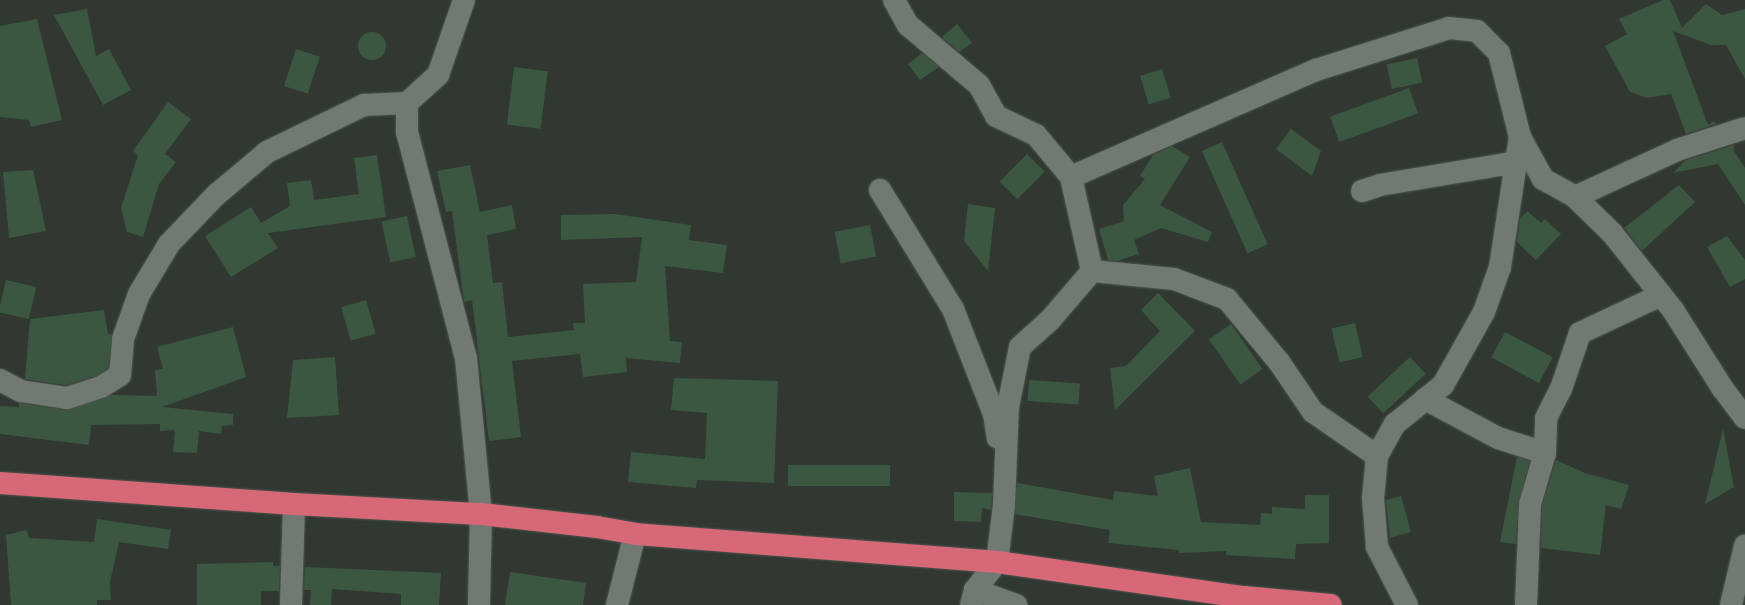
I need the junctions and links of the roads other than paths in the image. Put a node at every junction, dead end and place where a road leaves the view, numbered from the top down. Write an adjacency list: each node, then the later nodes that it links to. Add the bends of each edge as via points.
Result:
1 (464, 0): 3 (street, via 438,75)
2 (894, 0): 6 (street, via 908,25 979,85 996,116 1036,135)
3 (407, 103): 12 (street, via 364,105 267,152 216,195 169,244 139,294 123,338 120,375 101,387 67,398 21,391); 20 (street, via 407,132 466,358)
4 (1745, 128): 9 (street, via 1677,150)
5 (1524, 161): 6 (street, via 1499,53 1477,31 1449,28 1316,70); 8 (street, via 1380,185); 9 (street, via 1544,179); 13 (street, via 1500,267 1484,312 1443,385)
6 (1071, 177): 10 (street)
7 (880, 190): 18 (street, via 953,309 994,414)
8 (1362, 191)
9 (1575, 197): 11 (street, via 1612,232)
10 (1092, 271): 16 (street, via 1174,279 1227,299 1279,362 1313,412); 18 (street, via 1050,320 1020,347 1008,407)
11 (1661, 294): 14 (street); 15 (street, via 1580,334 1562,388 1546,418)
12 (0, 380)
13 (1425, 399): 15 (street, via 1498,438); 16 (street, via 1395,424)
14 (1745, 418)
15 (1544, 453): 32 (street, via 1530,504)
16 (1377, 456): 31 (street, via 1373,498 1377,547)
17 (0, 483): 19 (highway)
18 (1005, 487): 23 (street)
19 (294, 504): 20 (highway); 26 (street)
20 (481, 514): 21 (highway, via 597,526); 27 (street)
21 (635, 534): 23 (highway); 28 (street)
22 (1745, 546): 33 (street)
23 (997, 562): 24 (street); 25 (highway)
24 (973, 597): 29 (street)
25 (1245, 601): 30 (highway)
26 (292, 605)
27 (479, 605)
28 (618, 605)
29 (1016, 605)
30 (1330, 605)
31 (1407, 605)
32 (1526, 605)
33 (1732, 605)

